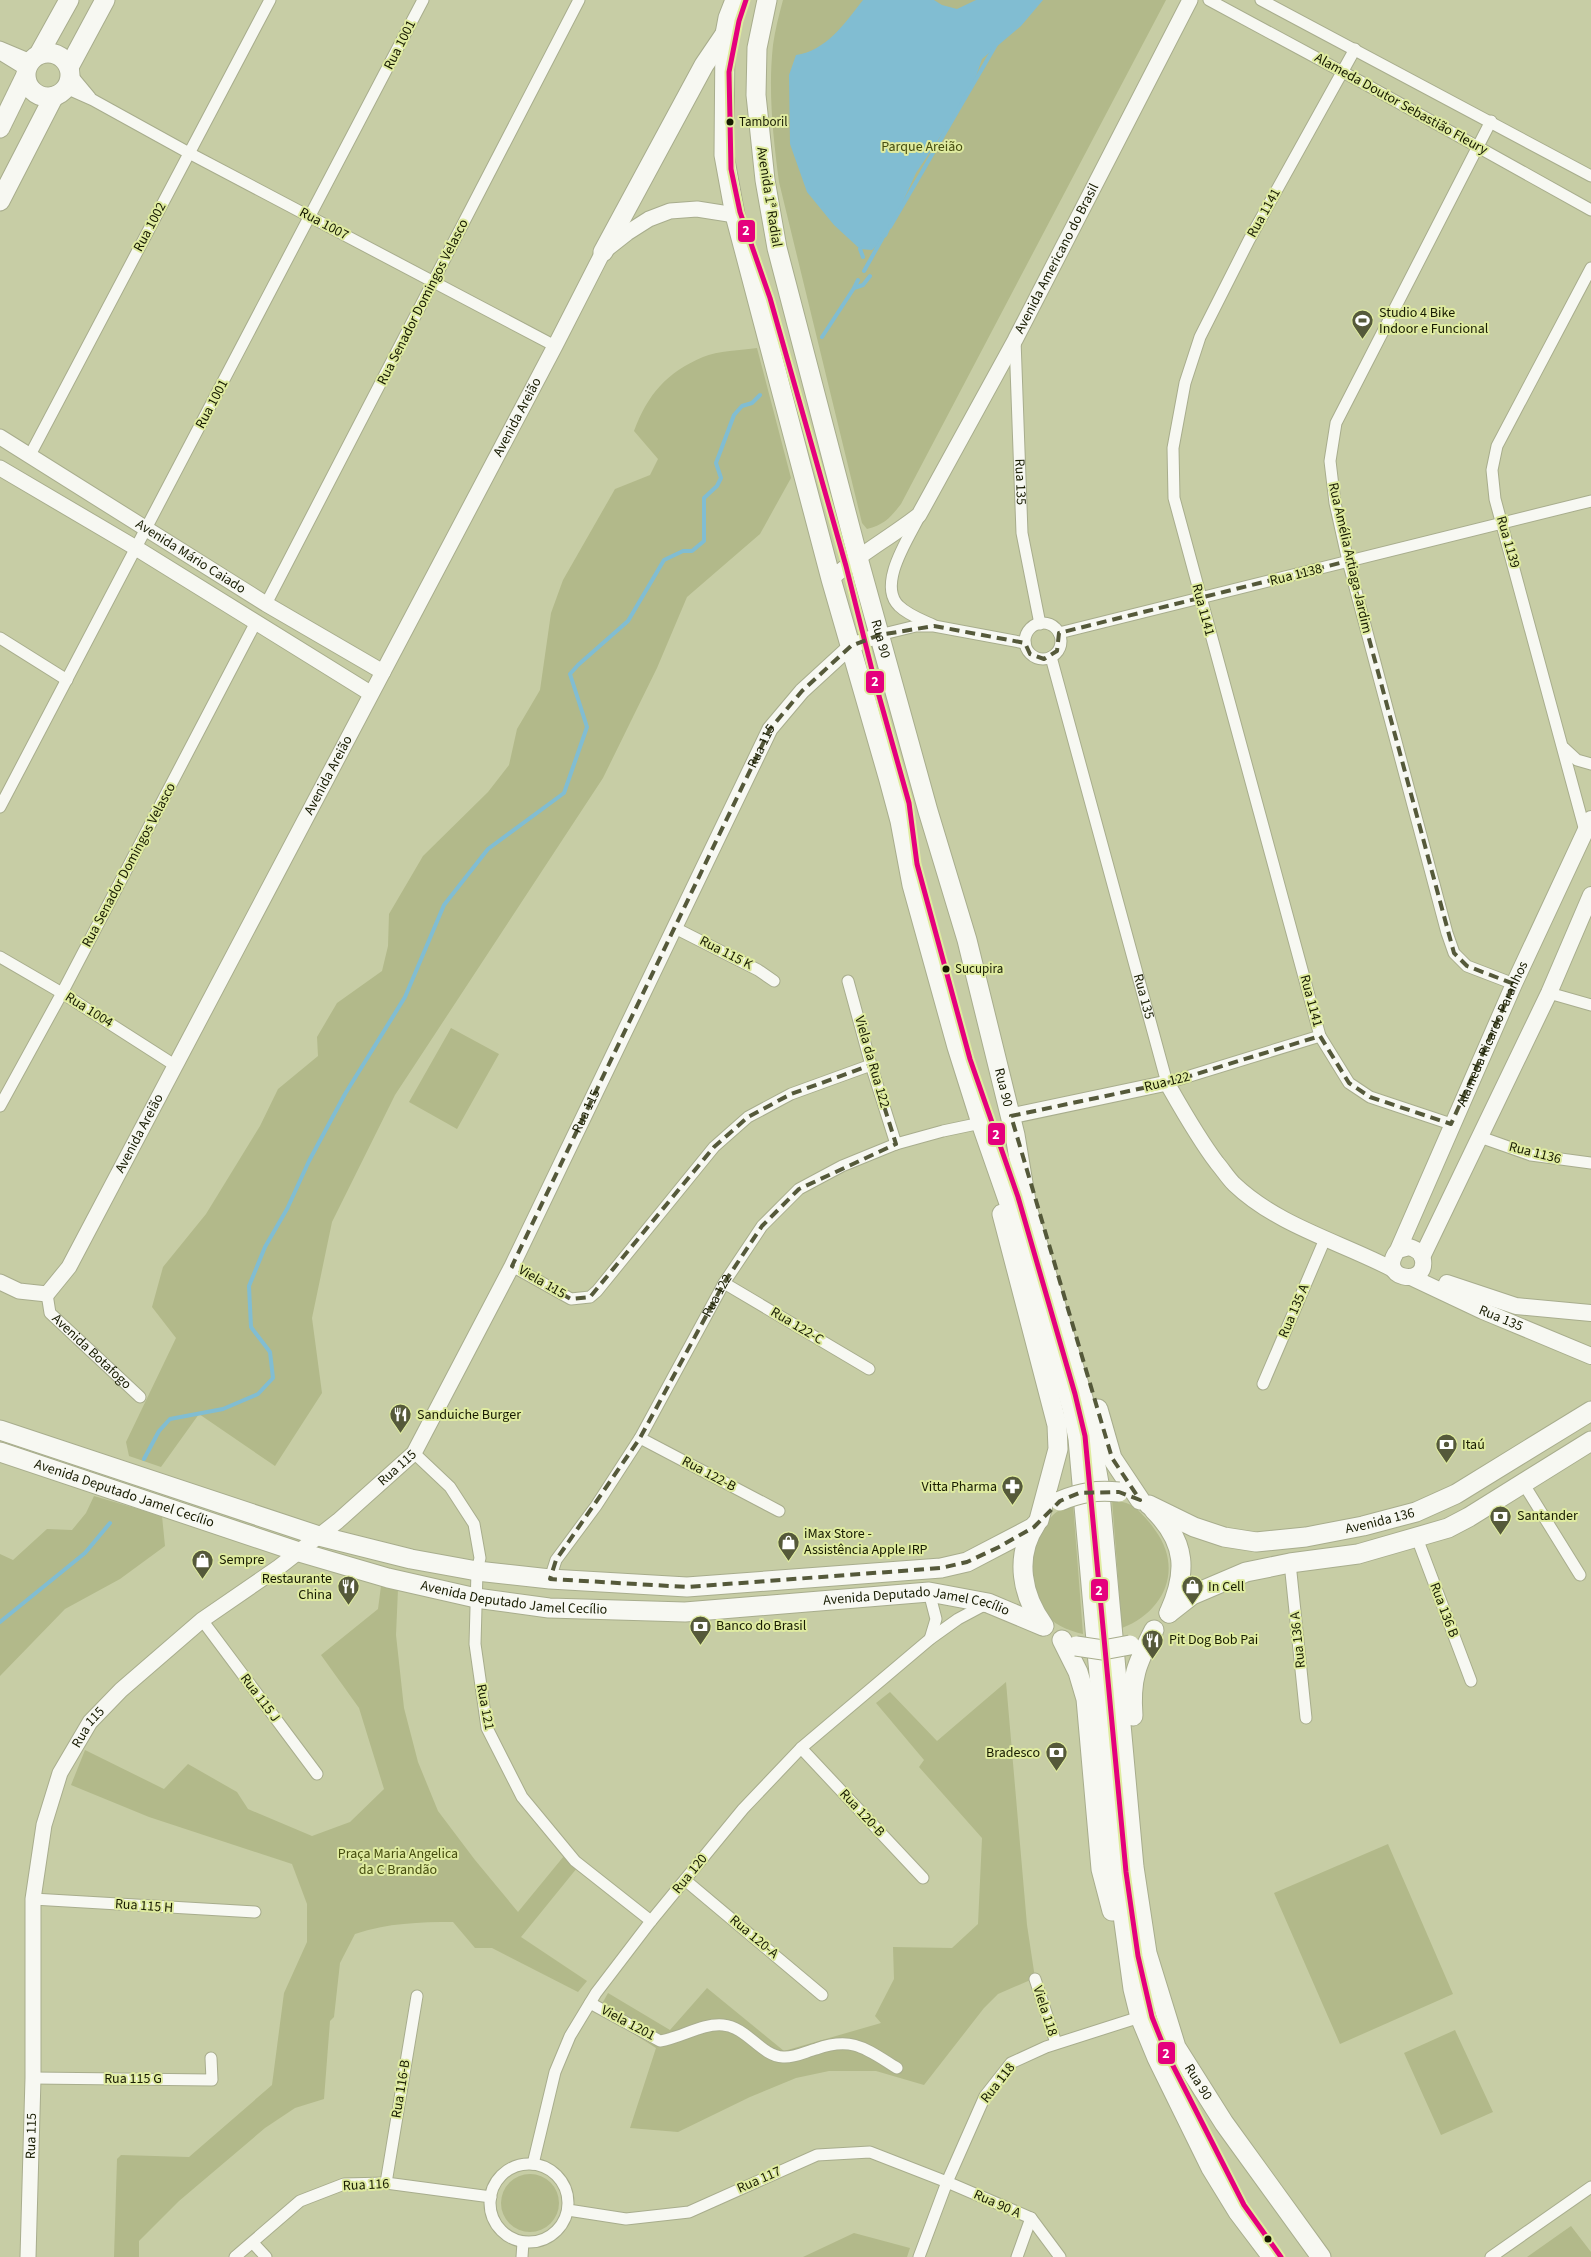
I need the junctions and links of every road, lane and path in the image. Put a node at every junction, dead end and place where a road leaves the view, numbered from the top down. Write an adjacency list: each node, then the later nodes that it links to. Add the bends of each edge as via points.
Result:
1 (69, 0): 15 (main road)
2 (105, 0): 17 (main road)
3 (270, 0): 21 (street, Rua 1002)
4 (423, 0): 26 (street, Rua 1001)
5 (579, 0): 29 (street, Rua Senador Domingos Velasco)
6 (735, 0): 11 (main road)
7 (767, 0): 32 (main road, Avenida 1ª Radial, via 758,48 756,95 765,180 776,248)
8 (1190, 0): 30 (street, Avenida Americano do Brasil)
9 (1209, 0): 16 (street, Alameda Doutor Sebastião Fleury)
10 (1261, 0): 13 (street, Alameda Doutor Sebastião Fleury)
11 (725, 34): 25 (main road, via 724,155); 27 (main road, via 704,65)
12 (0, 47): 15 (street)
13 (1355, 49): 16 (street, Rua 1141); 18 (street, Alameda Doutor Sebastião Fleury)
14 (0, 54): 15 (street)
15 (30, 66): 17 (main road, via 53,53 65,60); 17 (main road, via 28,85 39,95); 19 (main road)
16 (1342, 72): 20 (street, Alameda Doutor Sebastião Fleury); 44 (street, Rua 1141, via 1249,240 1200,337 1185,383 1173,448 1174,498)
17 (65, 81): 21 (street, Rua 1007); 23 (main road)
18 (1491, 121): 20 (street, Rua Amélia Artiaga Jardim); 22 (street, Alameda Doutor Sebastião Fleury)
19 (0, 128)
20 (1477, 146): 24 (street, Alameda Doutor Sebastião Fleury); 42 (street, Rua Amélia Artiaga Jardim, via 1336,424 1330,461 1335,503)
21 (189, 153): 26 (street, Rua 1007); 34 (street, Rua 1002)
22 (1591, 176)
23 (0, 201)
24 (1591, 210)
25 (735, 216): 27 (street, via 697,209 670,210 648,219); 43 (main road, Rua 90)
26 (310, 217): 29 (street, Rua 1007); 39 (street, Rua 1001)
27 (603, 252): 31 (street, Avenida Areião)
28 (1591, 268): 38 (street, Rua 1139, via 1497,446 1492,470 1495,498)
29 (434, 282): 31 (street, Rua 1007); 45 (street, Rua Senador Domingos Velasco)
30 (1015, 340): 37 (street, Avenida Americano do Brasil); 47 (street, Rua 135, via 1022,533)
31 (555, 346): 55 (street, Avenida Areião)
32 (806, 361): 41 (main road, Rua 90)
33 (0, 437): 34 (street, Avenida Mário Caiado)
34 (30, 455): 39 (street, Avenida Mário Caiado)
35 (0, 468): 40 (street, Avenida Mário Caiado)
36 (1591, 501): 38 (street, Rua 1138)
37 (920, 515): 41 (street, Avenida Americano do Brasil); 48 (street, Avenida Americano do Brasil, via 892,573 890,585 899,606)
38 (1503, 523): 42 (street, Rua 1138); 58 (street, Rua 1139)
39 (147, 529): 40 (street, Rua 1001); 45 (street, Avenida Mário Caiado)
40 (136, 548): 46 (street, Avenida Mário Caiado); 56 (street, Rua 1001)
41 (858, 558): 43 (street, Avenida Americano do Brasil); 50 (main road, Rua 90)
42 (1348, 561): 44 (street, Rua 1138); 67 (street, Rua Amélia Artiaga Jardim, via 1454,954 1468,966)
43 (831, 579): 53 (main road, Rua 90)
44 (1200, 599): 49 (street, Rua 1138); 71 (street, Rua 1141)
45 (266, 604): 55 (street, Avenida Mário Caiado)
46 (256, 622): 57 (street, Avenida Mário Caiado); 68 (street, Rua Senador Domingos Velasco)
47 (1040, 624): 49 (street, via 1055,628); 52 (street, via 1029,630)
48 (934, 626): 50 (street, via 916,626); 52 (street)
49 (1059, 634): 54 (street, via 1060,646)
50 (879, 635): 53 (street); 76 (main road, Rua 90, via 967,940)
51 (0, 638): 56 (street)
52 (1025, 643): 54 (street, via 1026,649 1036,658)
53 (851, 646): 63 (street, Rua 115, via 802,691 770,729); 77 (main road, Rua 90, via 896,805 912,885)
54 (1051, 657): 74 (street, Rua 135)
55 (383, 672): 57 (street, Avenida Areião)
56 (67, 680): 60 (street, Rua 1001)
57 (370, 693): 73 (street, Avenida Areião)
58 (1564, 748): 59 (street, via 1578,760); 61 (street, Rua 1139)
59 (1591, 764)
60 (1, 804)
61 (1588, 825): 67 (main road, Alameda Ricardo Paranhos)
62 (1591, 895): 69 (main road)
63 (675, 928): 66 (street, Rua 115 K, via 758,970); 86 (street, Rua 115)
64 (0, 957): 68 (street, Rua 1004)
65 (848, 981): 72 (street, Viela da Rua 122)
66 (774, 982)
67 (1514, 984): 78 (main road, Alameda Ricardo Paranhos)
68 (62, 993): 73 (street, Rua 1004); 75 (street, Rua Senador Domingos Velasco)
69 (1548, 994): 70 (street); 80 (main road)
70 (1591, 1005)
71 (1320, 1036): 74 (street, Rua 122); 78 (street, Rua 1141, via 1349,1083 1370,1097)
72 (871, 1065): 81 (street, Viela da Rua 122); 86 (street, Viela 115, via 792,1094 748,1117 714,1147 590,1297 571,1299)
73 (176, 1066): 90 (street, Avenida Areião, via 69,1267)
74 (1167, 1083): 76 (street, Rua 122); 84 (street, Rua 135, via 1199,1140 1233,1184 1269,1210)
75 (0, 1106)
76 (1011, 1116): 79 (main road, Rua 90)
77 (981, 1123): 81 (street, Rua 122); 83 (main road, Rua 90)
78 (1451, 1124): 85 (main road, Alameda Ricardo Paranhos)
79 (1015, 1135): 103 (main road, via 1112,1458); 136 (main road, Rua 90, via 1027,1207 1085,1405 1094,1449 1134,1866 1147,1953)
80 (1480, 1137): 82 (street, Rua 1136, via 1531,1155); 87 (main road)
81 (896, 1144): 89 (street, Rua 122, via 842,1166 799,1189 762,1226)
82 (1591, 1164)
83 (999, 1172): 105 (main road, via 1003,1222 1057,1425 1058,1449); 132 (main road, Rua 90, via 1072,1408 1078,1439 1116,1864)
84 (1325, 1239): 85 (street, Rua 135, via 1358,1251); 94 (street, Rua 135 A)
85 (1395, 1258): 87 (main road, via 1401,1276); 87 (main road, via 1409,1246 1415,1248)
86 (512, 1266): 101 (street, Rua 115)
87 (1419, 1267): 91 (main road, Rua 135, via 1453,1286 1516,1306); 92 (main road, Rua 135, via 1483,1311)
88 (0, 1282): 90 (street, via 19,1291)
89 (724, 1283): 93 (street, Rua 122-C); 98 (street, Rua 122)
90 (48, 1294): 95 (street, Avenida Botafogo, via 50,1313)
91 (1591, 1313)
92 (1591, 1356)
93 (869, 1369)
94 (1264, 1384)
95 (140, 1397)
96 (1591, 1411): 103 (main road, Avenida 136, via 1456,1494 1416,1512 1363,1526 1256,1542 1224,1537 1194,1527)
97 (0, 1430): 106 (main road, Avenida Deputado Jamel Cecílio)
98 (640, 1438): 104 (street, Rua 122-B); 112 (street, Rua 122, via 556,1560)
99 (1591, 1441): 102 (main road, Avenida 136)
100 (0, 1452): 108 (main road, Avenida Deputado Jamel Cecílio)
101 (414, 1453): 106 (street, Rua 115); 110 (street, Rua 121, via 450,1487 474,1524 480,1558)
102 (1523, 1483): 107 (main road, Avenida 136, via 1469,1518); 111 (street)
103 (1145, 1502): 105 (main road, bridge, via 1119,1492 1079,1493 1060,1501); 116 (main road, via 1166,1522 1177,1543 1182,1567 1179,1591)
104 (779, 1511)
105 (1036, 1523): 112 (main road, Avenida Deputado Jamel Cecílio, via 967,1562 941,1568 687,1588); 118 (main road, via 1024,1553 1022,1579 1029,1603)
106 (319, 1536): 108 (street, Rua 115); 110 (main road, Avenida Deputado Jamel Cecílio, via 411,1559)
107 (1417, 1538): 109 (main road, Avenida 136, via 1358,1554); 122 (street, Rua 136 B)
108 (299, 1552): 114 (main road, Avenida Deputado Jamel Cecílio, via 388,1578); 117 (street, Rua 115)
109 (1290, 1563): 116 (main road, Avenida 136, via 1246,1572 1217,1583 1192,1595); 123 (street, Rua 136 A)
110 (477, 1571): 112 (main road, Avenida Deputado Jamel Cecílio); 114 (street, Rua 121)
111 (1580, 1575)
112 (550, 1579)
113 (929, 1592): 114 (main road, Avenida Deputado Jamel Cecílio, via 685,1612 549,1608); 115 (main road, Avenida Deputado Jamel Cecílio); 120 (street, via 936,1619)
114 (476, 1598): 130 (street, Rua 121, via 475,1644 487,1728 522,1797 575,1862)
115 (988, 1603): 118 (main road, Avenida Deputado Jamel Cecílio); 120 (street, Rua 120)
116 (1169, 1613): 119 (main road)
117 (202, 1620): 125 (street, Rua 115 J); 128 (street, Rua 115, via 121,1690 90,1722 60,1773 44,1825)
118 (1043, 1626): 121 (main road)
119 (1154, 1630): 121 (main road, bridge, via 1130,1644 1103,1650); 136 (main road, via 1136,1667 1132,1694 1148,1895)
120 (930, 1639): 124 (street, Rua 120)
121 (1069, 1643): 132 (main road, via 1086,1699 1101,1869)
122 (1471, 1681)
123 (1306, 1718)
124 (801, 1748): 126 (street, Rua 120-B); 127 (street, Rua 120, via 743,1809)
125 (317, 1774)
126 (923, 1878)
127 (685, 1880): 130 (street, Rua 120); 133 (street, Rua 120-A)
128 (34, 1899): 129 (street, Rua 115 H); 141 (street, Rua 115)
129 (255, 1912)
130 (651, 1921): 135 (street, Rua 120)
131 (1035, 1979): 138 (street, Viela 118)
132 (1133, 1989): 137 (main road, Rua 90)
133 (822, 1995)
134 (417, 1996): 144 (street, Rua 116-B)
135 (590, 2003): 140 (street, Viela 1201, via 654,2039 667,2040 709,2026 723,2025 737,2028 774,2056 791,2057 832,2043 845,2042 867,2050); 142 (street, Rua 120, via 570,2036 555,2072)
136 (1164, 2003): 159 (main road, Rua 90, via 1176,2047 1224,2123)
137 (1140, 2017): 138 (street, Rua 118); 158 (main road, Rua 90, via 1211,2168 1238,2212)
138 (1056, 2044): 143 (street, Rua 118, via 1011,2062 984,2096)
139 (211, 2058): 141 (street, Rua 115 G, via 212,2080)
140 (897, 2068)
141 (33, 2078): 151 (street, Rua 115)
142 (534, 2164): 146 (street, via 514,2167 498,2179); 147 (street, via 553,2172 562,2183 566,2189)
143 (947, 2182): 147 (street, Rua 117, via 870,2152 817,2154 689,2212 626,2219); 148 (street, Rua 90 A); 155 (street, Rua 118)
144 (386, 2183): 146 (street, Rua 116); 150 (street, Rua 116, via 344,2184 300,2201)
145 (1591, 2186): 160 (street)
146 (490, 2196): 149 (street, via 492,2217 504,2234)
147 (568, 2210): 149 (street, via 560,2228 543,2240)
148 (1031, 2218): 156 (street); 157 (street, Rua 90 A)
149 (523, 2242): 154 (street)
150 (253, 2243): 152 (street, Rua 116); 153 (street)
151 (28, 2257)
152 (234, 2257)
153 (266, 2257)
154 (522, 2257)
155 (920, 2257)
156 (1017, 2257)
157 (1060, 2257)
158 (1272, 2257)
159 (1321, 2257)
160 (1491, 2257)

